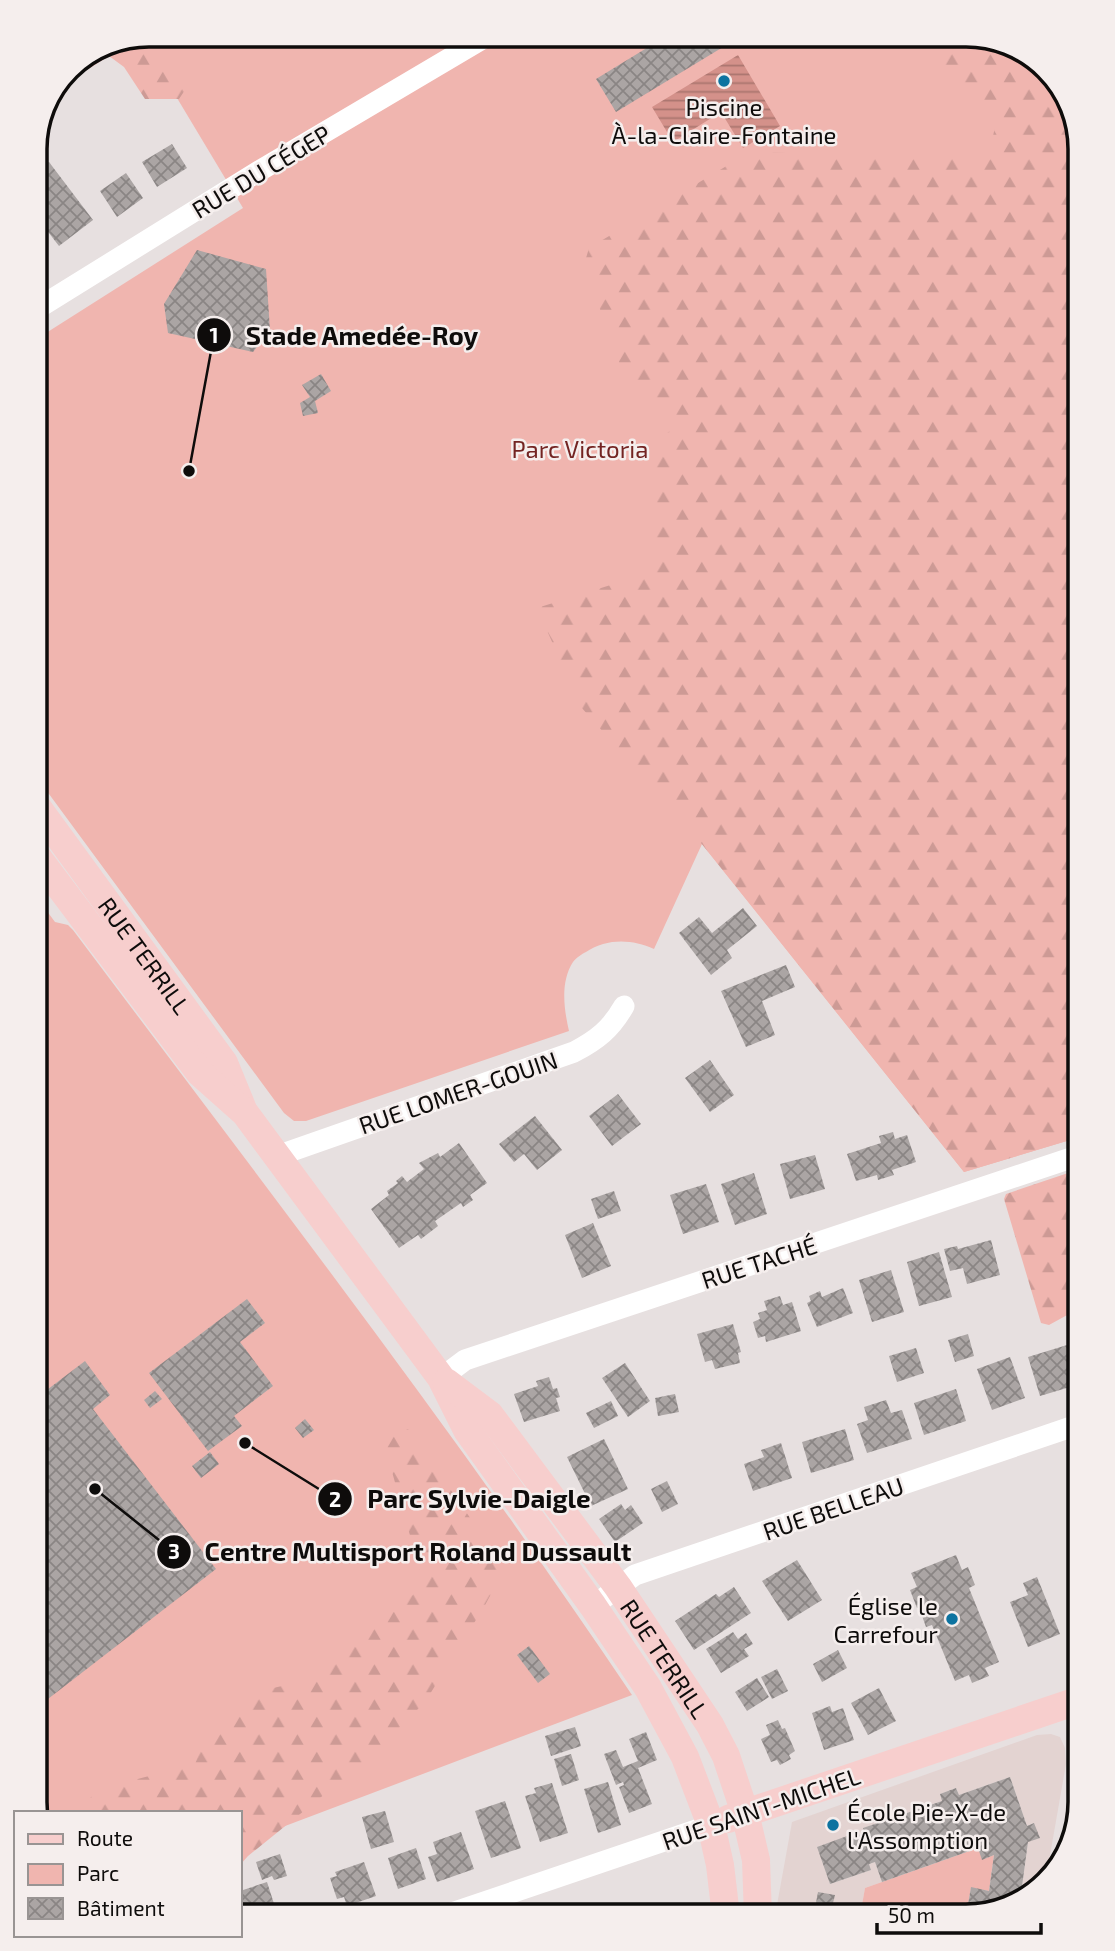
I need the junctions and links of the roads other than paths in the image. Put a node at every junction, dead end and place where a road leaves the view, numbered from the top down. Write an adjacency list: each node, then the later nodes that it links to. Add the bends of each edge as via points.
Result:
1 (469, 47): 2 (street, RUE DU CÉGEP)
2 (47, 303)
3 (47, 820): 6 (street, RUE TERRILL, via 224,1063)
4 (47, 871): 6 (street, RUE TERRILL, via 200,1073)
5 (624, 1006): 7 (street, RUE LOMER-GOUIN, via 603,1035 574,1052)
6 (245, 1113): 7 (street, RUE TERRILL)
7 (277, 1156): 9 (street, RUE TERRILL)
8 (1068, 1159): 9 (street, RUE TACHÉ, via 465,1360)
9 (441, 1378): 11 (street, RUE TERRILL, via 490,1415); 12 (street, RUE TERRILL, via 467,1430)
10 (1068, 1428): 11 (street, RUE BELLEAU, via 635,1575)
11 (618, 1587): 12 (street, RUE BELLEAU); 14 (street, RUE TERRILL, via 710,1725)
12 (593, 1606): 15 (street, RUE TERRILL, via 667,1721)
13 (1068, 1704): 14 (street, RUE SAINT-MICHEL)
14 (745, 1813): 15 (street, RUE SAINT-MICHEL); 18 (street, RUE TERRILL, via 756,1860)
15 (711, 1825): 16 (street, RUE SAINT-MICHEL); 17 (street, RUE TERRILL)
16 (478, 1904)
17 (725, 1904)
18 (758, 1904)

